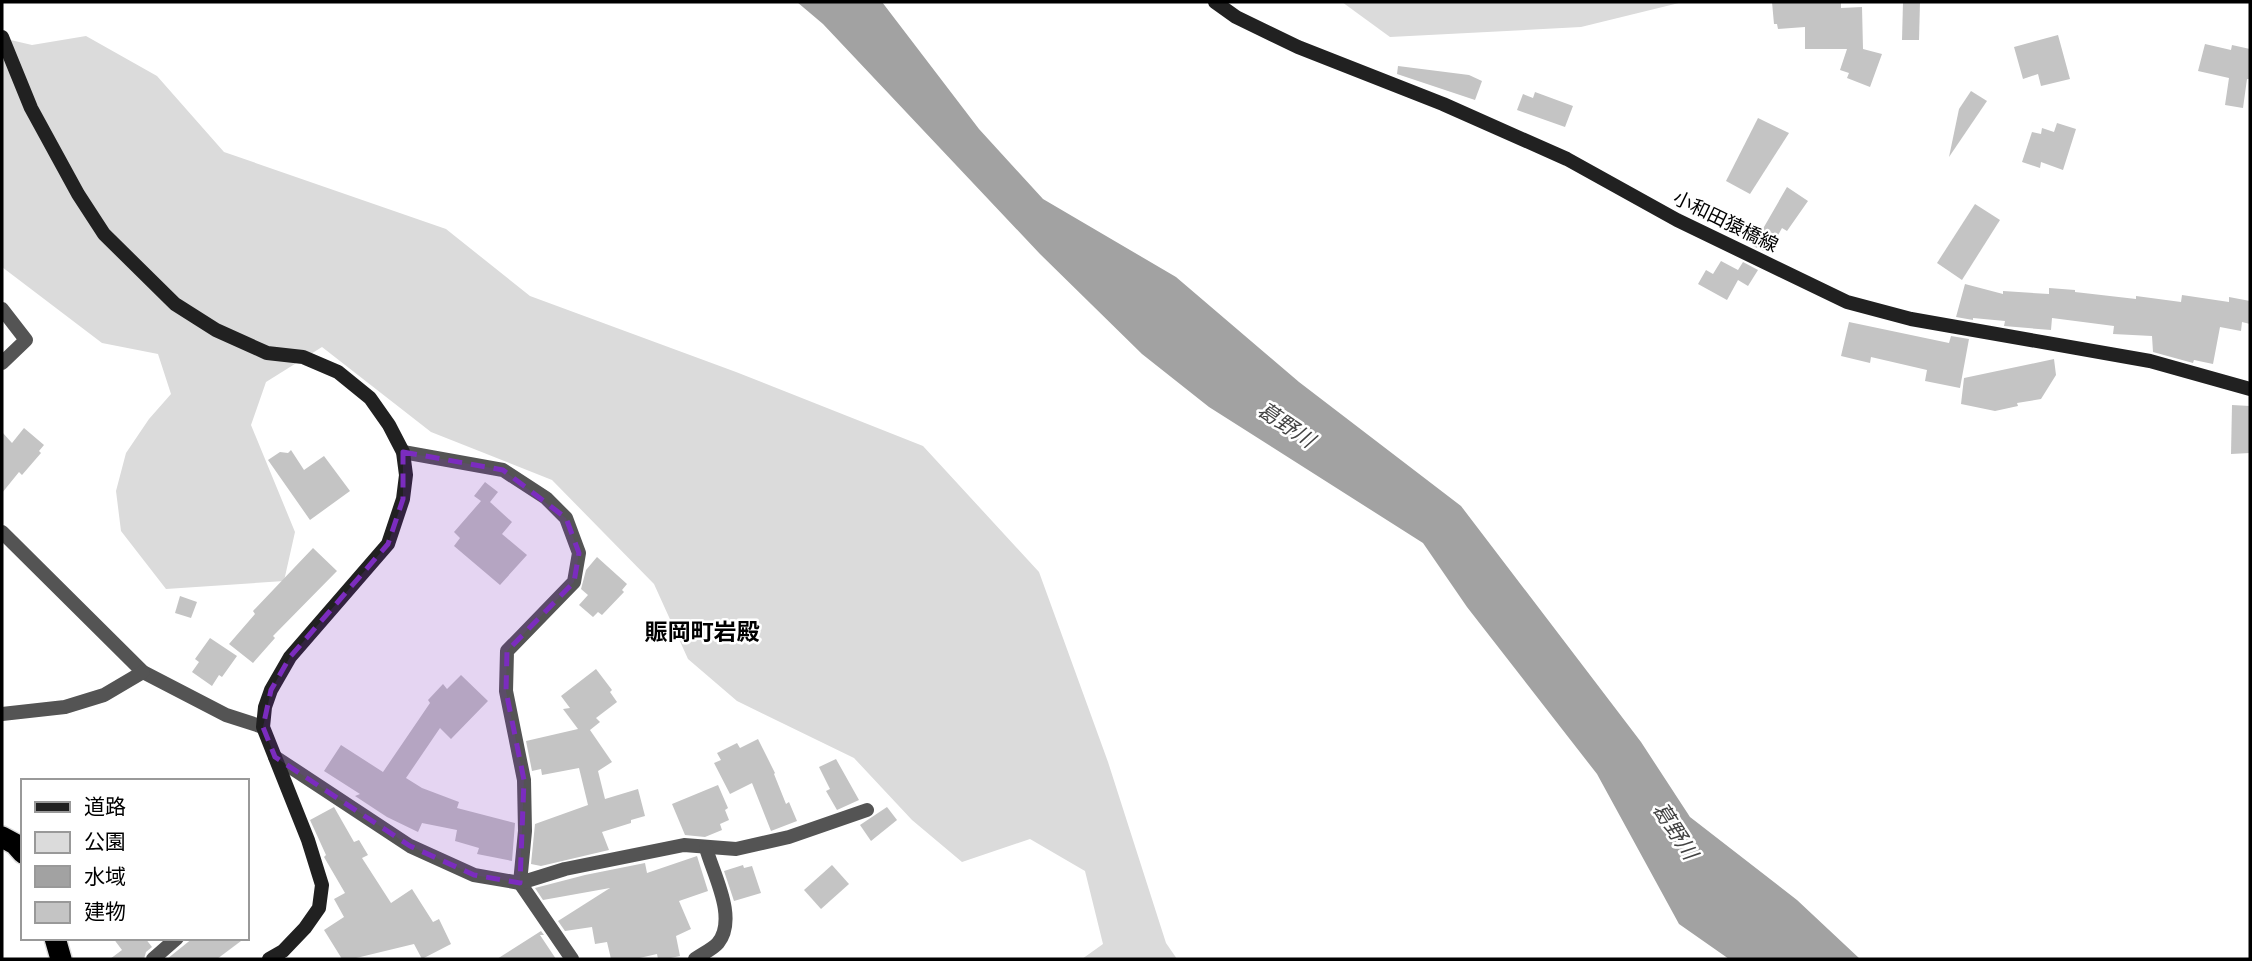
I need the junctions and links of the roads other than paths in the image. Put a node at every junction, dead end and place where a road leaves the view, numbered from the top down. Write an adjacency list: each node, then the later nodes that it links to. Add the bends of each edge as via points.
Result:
1 (1215, 2): 5 (street, 小和田猿橋線, via 1298,47 1567,159 1847,302 1911,319 2150,361)
2 (2, 37): 6 (street, via 31,108 104,234 175,304 216,330 267,352 303,357 338,372 370,398)
3 (2, 309): 4 (street, via 26,340)
4 (2, 363)
5 (2250, 389)
6 (403, 452): 10 (street, via 403,499 388,544 290,657 271,690); 14 (street, via 503,470 546,498 566,518 579,553 574,582 507,651 506,691 524,780)
7 (2, 532): 8 (street)
8 (143, 672): 9 (street, via 104,695 65,707); 10 (street, via 226,715)
9 (2, 714)
10 (263, 727): 11 (street)
11 (275, 757): 14 (street, via 410,846 474,875); 19 (street, via 322,885 319,908 305,928)
12 (867, 810): 13 (street, via 789,837 736,849)
13 (706, 848): 14 (street, via 684,845); 21 (street, via 726,907 718,942)
14 (520, 883): 20 (street)
15 (56, 940): 17 (highway)
16 (175, 940): 18 (street)
17 (61, 959)
18 (153, 959)
19 (269, 959)
20 (572, 959)
21 (695, 959)

